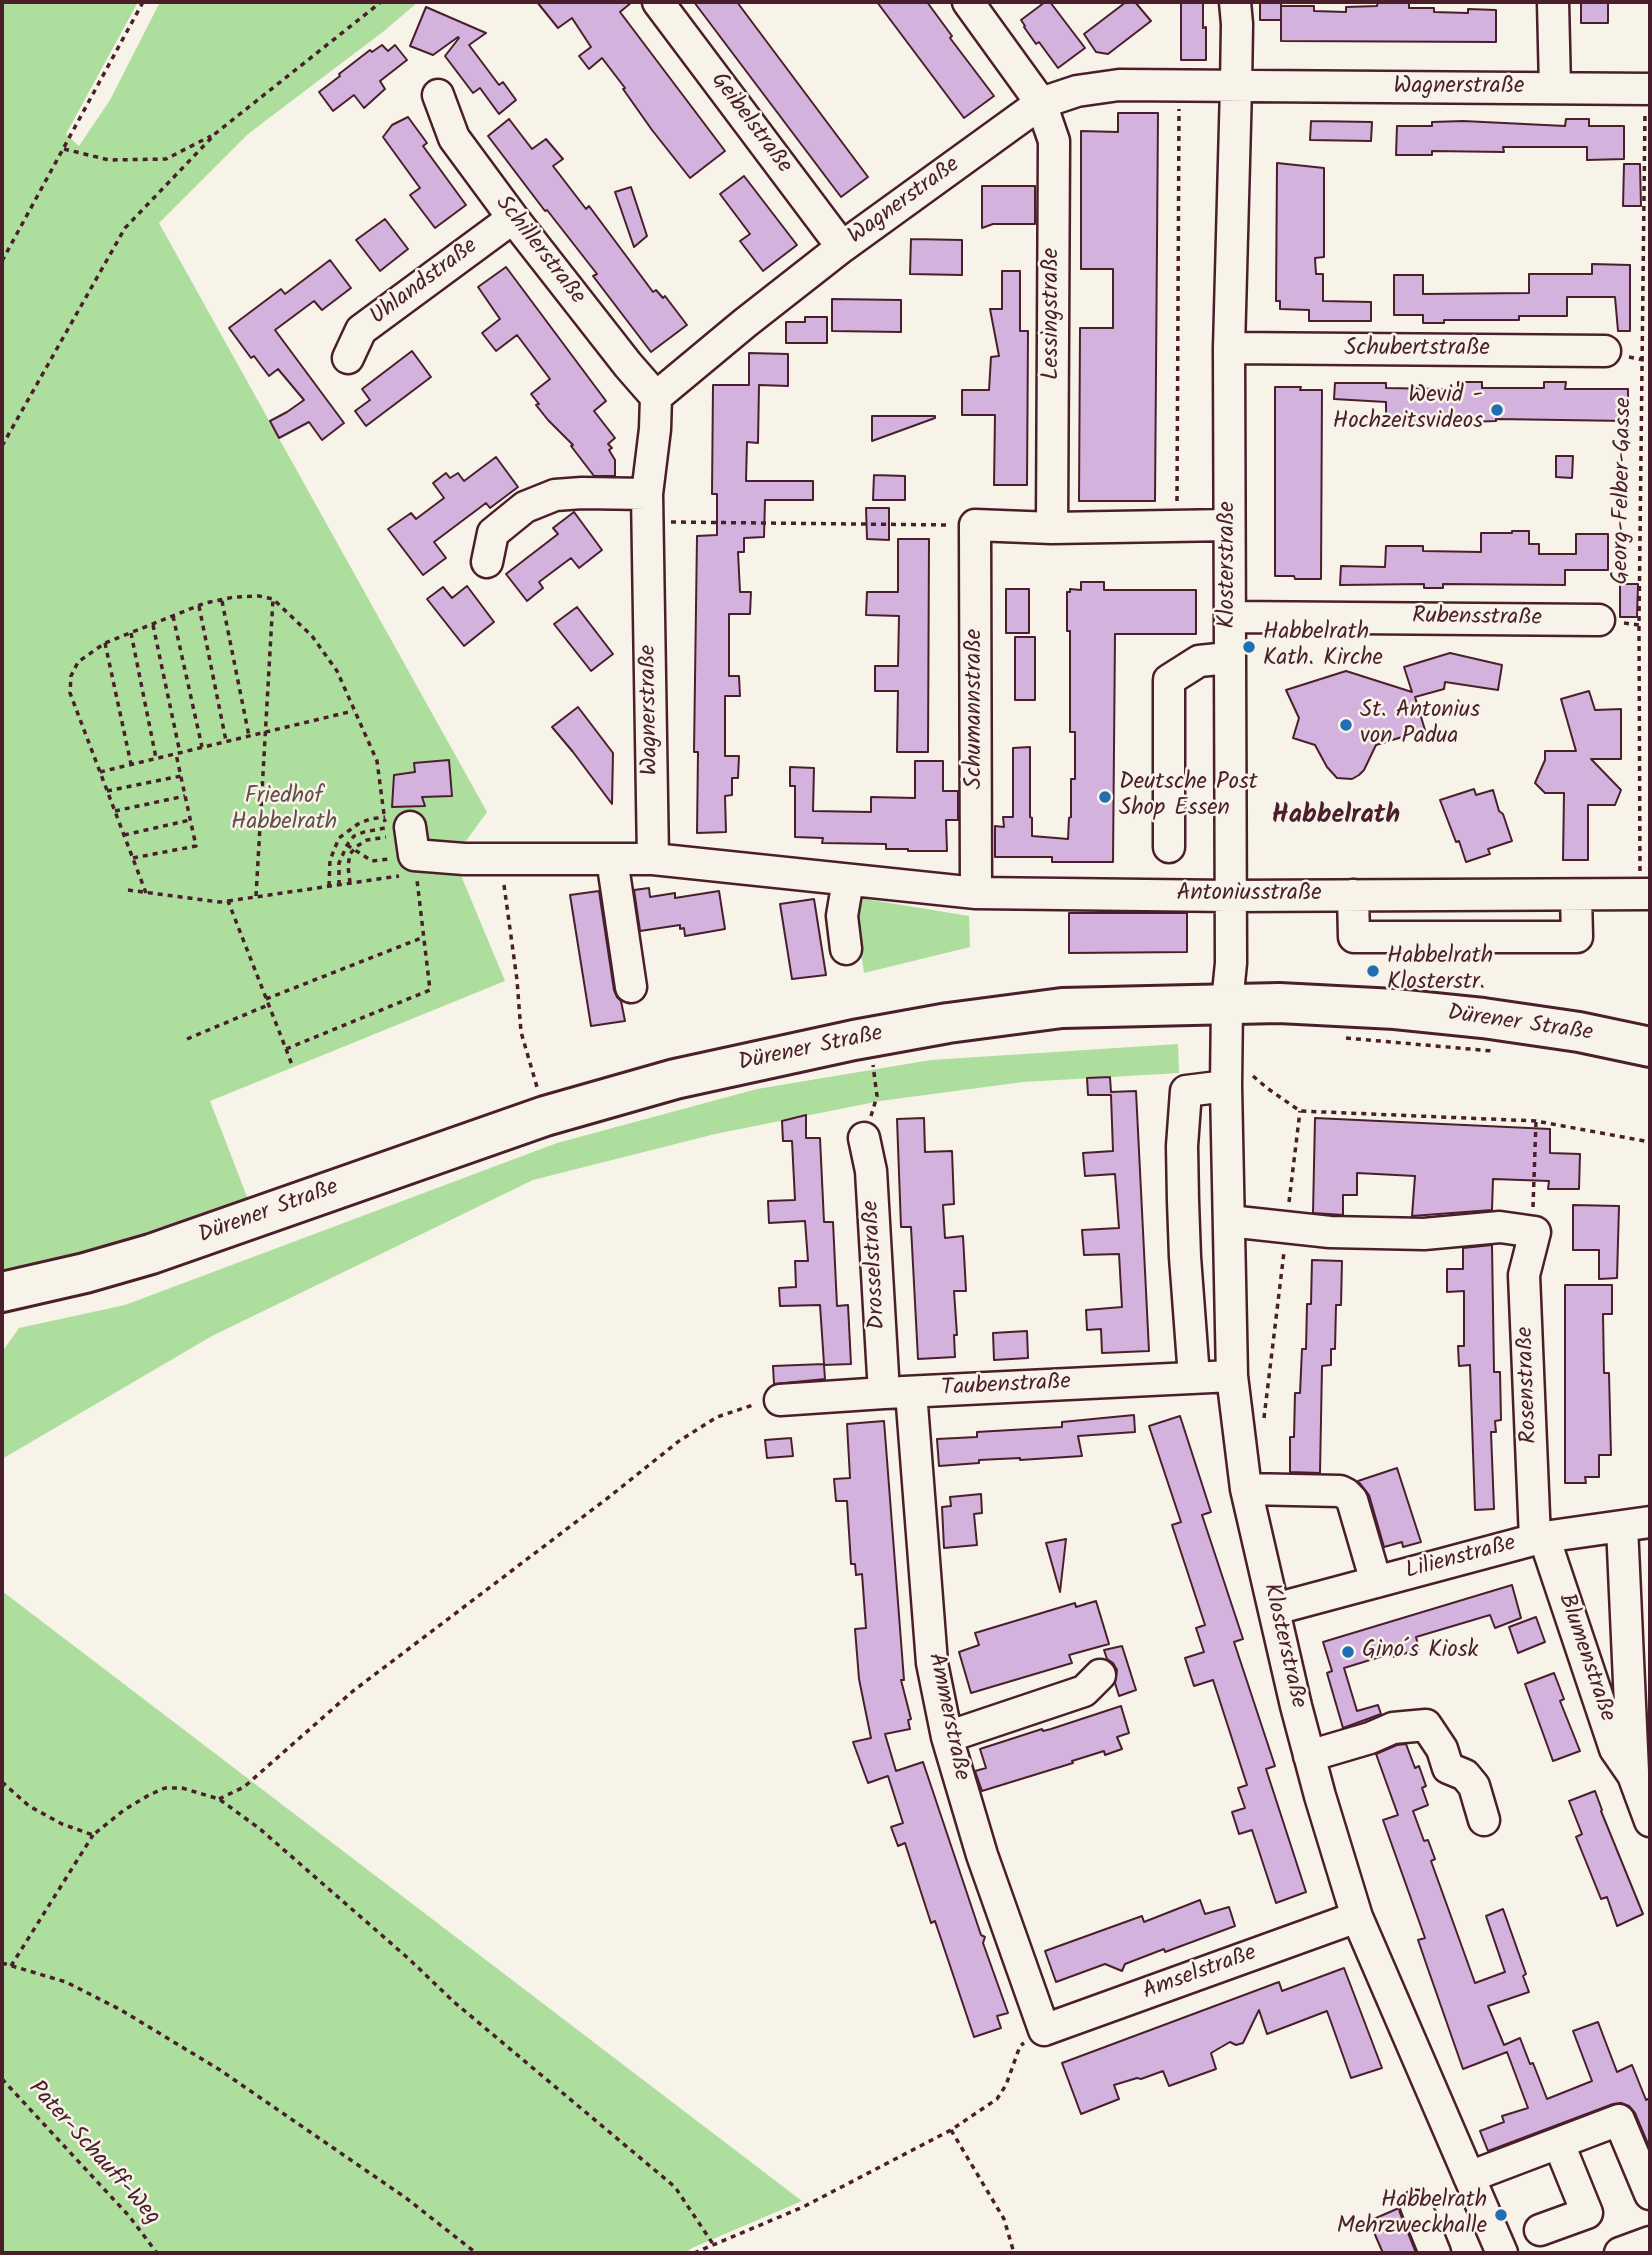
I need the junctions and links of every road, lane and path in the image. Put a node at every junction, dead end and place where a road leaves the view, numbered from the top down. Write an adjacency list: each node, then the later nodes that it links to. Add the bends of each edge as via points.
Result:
1 (144, 2): 14 (path)
2 (381, 2): 13 (path)
3 (658, 2): 16 (street, Geibelstraße)
4 (968, 2): 12 (street, Lessingstraße)
5 (1235, 2): 8 (street, Klosterstraße)
6 (1553, 2): 9 (street)
7 (1179, 86): 8 (street, Wagnerstraße); 12 (street, Wagnerstraße, via 1119,85 1077,91); 26 (path)
8 (1236, 87): 9 (street, Wagnerstraße); 18 (street, Klosterstraße)
9 (1555, 88): 10 (street, Wagnerstraße)
10 (1648, 89): 69 (path, Georg-Felber-Gasse, via 1639,625)
11 (438, 95): 15 (street, Schillerstraße, via 454,138)
12 (1041, 103): 16 (street, Wagnerstraße); 27 (street, Lessingstraße, via 1054,141)
13 (216, 134): 14 (path, via 166,159 109,159); 22 (path, via 125,228)
14 (64, 148): 17 (path)
15 (513, 218): 20 (street, Uhlandstraße, via 361,331); 21 (street, Schillerstraße)
16 (842, 247): 21 (street, Wagnerstraße)
17 (2, 261)
18 (1229, 348): 19 (street, Schubertstraße); 25 (street, Klosterstraße)
19 (1605, 351)
20 (348, 358)
21 (656, 397): 23 (street, Wagnerstraße)
22 (2, 446)
23 (648, 508): 24 (path); 28 (street, via 582,493 555,495 525,507 494,533); 61 (street, Wagnerstraße)
24 (975, 525): 27 (street); 68 (street, Schumannstraße)
25 (1229, 525): 26 (street); 33 (street, Klosterstraße)
26 (1177, 526): 27 (street)
27 (1052, 528)
28 (487, 562)
29 (273, 599): 30 (path); 39 (path, via 312,636 337,671); 40 (path)
30 (221, 600): 31 (path); 41 (path)
31 (199, 606): 32 (path); 42 (path)
32 (173, 616): 35 (path); 43 (path)
33 (1230, 617): 34 (street, Rubensstraße); 38 (street, Klosterstraße)
34 (1599, 620)
35 (153, 624): 36 (path); 44 (path)
36 (131, 633): 37 (path); 45 (path)
37 (105, 643): 46 (path); 47 (path, via 78,662 69,685)
38 (1228, 658): 56 (street, via 1199,661 1169,680); 72 (street, Klosterstraße)
39 (353, 711): 40 (path); 54 (path, via 377,761)
40 (266, 732): 41 (path); 73 (path)
41 (249, 736): 42 (path)
42 (226, 741): 43 (path)
43 (202, 747): 44 (path)
44 (178, 753): 45 (path); 48 (path)
45 (156, 759): 46 (path)
46 (131, 765): 47 (path)
47 (100, 772): 49 (path)
48 (181, 776): 49 (path); 50 (path)
49 (107, 791): 51 (path)
50 (185, 796): 51 (path); 52 (path)
51 (115, 811): 53 (path)
52 (190, 820): 53 (path); 58 (path, via 196,846)
53 (124, 835): 58 (path)
54 (400, 840): 55 (path, via 364,832); 57 (path, via 367,839); 57 (path, via 389,859 372,861); 59 (street, Antoniusstraße, via 464,859); 63 (path); 65 (path, via 370,819 358,824 339,838 330,860); 75 (path)
55 (347, 845): 57 (path); 64 (path, via 339,863)
56 (1169, 847)
57 (354, 850): 63 (path, via 348,866)
58 (133, 858): 67 (path)
59 (500, 858): 60 (street, Antoniusstraße); 90 (path, via 521,1032)
60 (612, 859): 61 (street, Antoniusstraße); 77 (street)
61 (653, 859): 62 (street, Antoniusstraße)
62 (848, 880): 68 (street, Antoniusstraße); 76 (street, via 842,916)
63 (350, 883): 64 (path)
64 (339, 885): 65 (path)
65 (329, 886): 73 (path)
66 (128, 890): 67 (path)
67 (146, 892): 74 (path)
68 (976, 893): 72 (street, Antoniusstraße)
69 (1645, 894): 71 (street, Antoniusstraße)
70 (1353, 895): 71 (street, Antoniusstraße); 71 (street, via 1354,937 1577,937); 72 (street, Antoniusstraße)
71 (1576, 895)
72 (1230, 896): 79 (street, Klosterstraße)
73 (256, 897): 74 (path)
74 (228, 901): 78 (path)
75 (424, 937): 78 (path); 84 (path, via 430,990)
76 (846, 949)
77 (631, 988)
78 (266, 999): 80 (path)
79 (1227, 1003): 83 (main road, Dürener Straße, via 1395,1009 1483,1018); 88 (street, Klosterstraße); 90 (main road, Dürener Straße, via 1062,1008 948,1023 764,1058)
80 (268, 1005): 82 (path); 84 (path)
81 (1341, 1038): 85 (path)
82 (187, 1039)
83 (1650, 1047)
84 (286, 1049): 87 (path)
85 (1496, 1052)
86 (873, 1060): 92 (path, via 877,1096)
87 (292, 1065)
88 (1238, 1078): 89 (path, via 1253,1076); 94 (street, Klosterstraße); 99 (street, via 1186,1091 1184,1243)
89 (1300, 1111): 91 (path); 95 (path)
90 (545, 1116): 97 (main road, Dürener Straße, via 173,1247)
91 (1536, 1121): 93 (path); 96 (path)
92 (864, 1138): 100 (street, Drosselstraße)
93 (1650, 1142)
94 (1229, 1221): 95 (street); 98 (street, Klosterstraße)
95 (1286, 1227): 96 (street, via 1410,1234 1500,1227); 102 (path)
96 (1530, 1231): 105 (street, Rosenstraße, via 1524,1275)
97 (2, 1292)
98 (1232, 1376): 99 (street, Taubenstraße); 103 (street, Klosterstraße)
99 (1194, 1377): 100 (street, Taubenstraße)
100 (897, 1392): 101 (street, Taubenstraße); 110 (street, Ammerstraße, via 932,1663)
101 (780, 1400): 114 (path, via 717,1417 679,1441 353,1691 244,1787)
102 (1264, 1421)
103 (1246, 1489): 106 (street, via 1346,1494 1352,1500); 107 (street, Klosterstraße)
104 (1636, 1524): 105 (street, Lilienstraße); 108 (street, Blumenstraße)
105 (1540, 1538): 106 (street, Lilienstraße); 112 (street, Blumenstraße, via 1615,1749)
106 (1376, 1582): 107 (street, Lilienstraße)
107 (1275, 1609): 111 (street, Klosterstraße)
108 (1639, 1664): 112 (street, Blumenstraße)
109 (1100, 1675): 110 (street, via 1084,1691)
110 (947, 1737): 121 (street, Ammerstraße, via 982,1855)
111 (1310, 1756): 115 (street, via 1393,1728 1426,1725 1448,1768 1465,1775 1475,1786); 118 (street, Klosterstraße)
112 (1633, 1775): 116 (street, Blumenstraße)
113 (2, 1782): 117 (path, via 29,1806 62,1825)
114 (219, 1799): 117 (path, via 166,1788 124,1810); 130 (path, via 260,1829 454,2002 675,2187)
115 (1484, 1820)
116 (1650, 1821)
117 (93, 1835): 120 (path)
118 (1357, 1917): 121 (street, Amselstraße); 125 (street, Klosterstraße)
119 (2, 1963): 120 (path)
120 (11, 1966): 132 (path, via 66,1982 220,2070 406,2198)
121 (1044, 2031): 123 (path, via 1020,2046 997,2099)
122 (2, 2078): 131 (path, Pater-Schauff-Weg, via 129,2216)
123 (951, 2130): 130 (path, via 803,2207); 134 (path, via 1004,2219)
124 (1559, 2144): 125 (street); 126 (street, via 1619,2120); 128 (street, via 1587,2213)
125 (1469, 2177): 136 (street, Klosterstraße)
126 (1650, 2194)
127 (1416, 2206): 135 (street)
128 (1540, 2230)
129 (1650, 2242): 137 (street)
130 (713, 2244): 133 (path)
131 (157, 2253)
132 (476, 2253)
133 (694, 2253)
134 (1014, 2253)
135 (1435, 2253)
136 (1502, 2253)
137 (1620, 2253)

